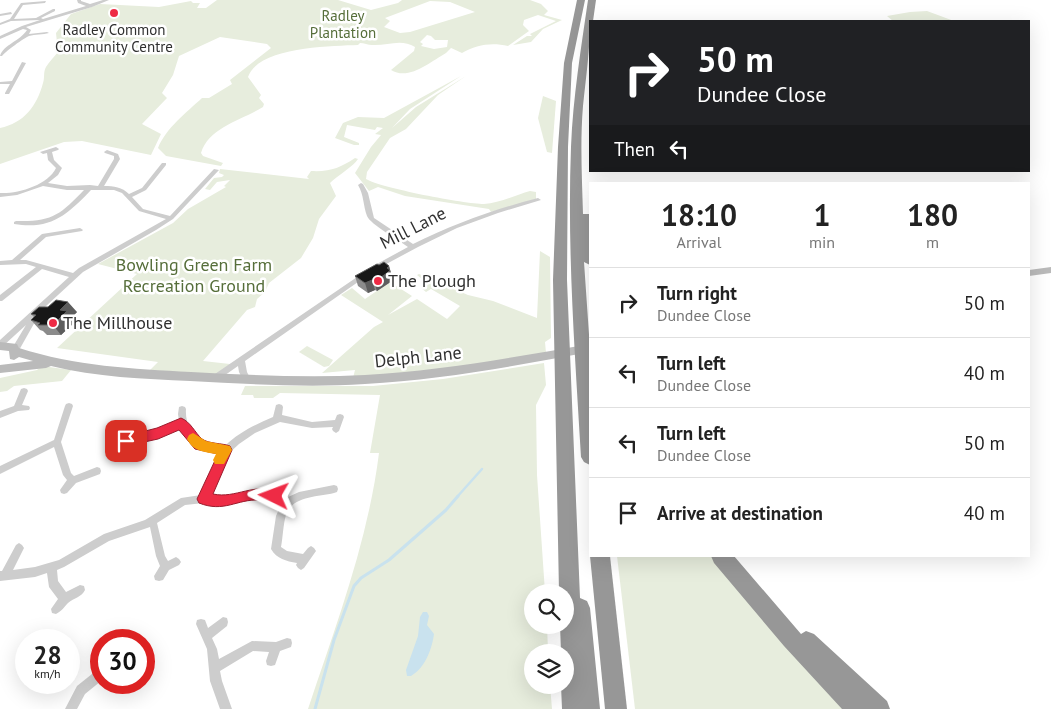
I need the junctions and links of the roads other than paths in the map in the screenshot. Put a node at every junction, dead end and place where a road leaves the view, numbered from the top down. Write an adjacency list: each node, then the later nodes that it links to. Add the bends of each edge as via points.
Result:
1 (79, 0): 6 (street)
2 (107, 0): 6 (street)
3 (581, 0): 72 (highway, via 568,64 563,148 560,280)
4 (592, 0): 20 (highway)
5 (44, 2): 11 (street, via 22,4)
6 (92, 6): 12 (street)
7 (64, 8): 10 (street, via 51,9)
8 (11, 13): 9 (street)
9 (0, 15)
10 (38, 18): 11 (street); 12 (street)
11 (11, 20): 13 (street)
12 (44, 20): 15 (street)
13 (0, 24)
14 (45, 26): 16 (street, via 44,33)
15 (23, 27): 16 (street, via 29,30); 17 (street)
16 (27, 35): 18 (street, via 6,48)
17 (0, 38)
18 (2, 55)
19 (24, 63): 21 (street)
20 (582, 65): 39 (highway, via 583,158); 69 (highway, via 576,201)
21 (14, 82): 22 (street); 23 (street)
22 (0, 83)
23 (7, 94)
24 (49, 151): 28 (street, via 58,170)
25 (107, 152): 30 (street, via 117,159)
26 (172, 165): 33 (street, via 161,163 144,189)
27 (217, 173): 35 (street)
28 (41, 184): 31 (street); 32 (street, via 18,195)
29 (360, 185): 38 (street, via 367,194 371,218)
30 (101, 186): 31 (street); 33 (street, via 120,190)
31 (90, 187): 36 (street, via 57,219 39,225)
32 (0, 196)
33 (129, 197): 35 (street, via 141,210)
34 (538, 200): 38 (street, Mill Lane, via 474,218)
35 (171, 218): 45 (street, via 97,259)
36 (15, 223)
37 (81, 230): 40 (street, via 44,235)
38 (412, 246): 51 (street, Mill Lane, via 347,286)
39 (589, 246)
40 (15, 261): 41 (street); 42 (street)
41 (0, 263)
42 (41, 266): 45 (street); 46 (street)
43 (1051, 270): 44 (street)
44 (1030, 272)
45 (74, 276): 47 (street)
46 (0, 299)
47 (37, 312): 48 (street); 50 (street)
48 (0, 345): 50 (street)
49 (589, 348): 55 (street, Delph Lane, via 478,368 392,378 317,382)
50 (15, 350): 52 (street); 53 (street, via 13,358)
51 (242, 361): 54 (street, Mill Lane); 55 (street)
52 (55, 363): 53 (street); 54 (street)
53 (0, 368)
54 (215, 378): 55 (street)
55 (247, 380)
56 (24, 391): 59 (street)
57 (69, 406): 68 (street)
58 (279, 407): 63 (street)
59 (17, 408): 60 (street); 62 (street)
60 (26, 408)
61 (182, 409): 65 (street)
62 (0, 415)
63 (277, 418): 64 (street, via 312,425); 71 (street, via 248,433)
64 (337, 423)
65 (181, 424): 66 (street); 71 (street, via 200,445)
66 (142, 438): 67 (street); 70 (street)
67 (126, 441)
68 (57, 442): 73 (street); 75 (street, via 67,475)
69 (589, 443)
70 (140, 450)
71 (226, 450): 78 (street)
72 (567, 452): 104 (highway); 105 (highway)
73 (0, 470)
74 (97, 471): 75 (street)
75 (73, 480): 77 (street)
76 (336, 489): 79 (street, via 299,496)
77 (64, 490)
78 (204, 499): 79 (street, via 220,502 262,494); 80 (street, via 179,503)
79 (287, 503): 84 (street, via 281,516 276,549 285,556)
80 (152, 521): 86 (street, via 158,535 159,555); 87 (street, via 107,537)
81 (19, 548): 88 (street)
82 (600, 557): 106 (highway)
83 (722, 557): 90 (highway)
84 (306, 558)
85 (176, 562): 86 (street)
86 (166, 567): 89 (street)
87 (52, 568): 88 (street); 92 (street, via 53,583)
88 (2, 576)
89 (159, 576)
90 (745, 586): 107 (highway); 108 (highway)
91 (80, 590): 92 (street)
92 (65, 599): 93 (street)
93 (56, 609)
94 (224, 622): 96 (street)
95 (201, 624): 96 (street)
96 (206, 636): 100 (street, via 212,649)
97 (287, 643): 98 (street)
98 (276, 647): 99 (street); 100 (street, via 252,646)
99 (271, 661)
100 (214, 668): 103 (street)
101 (90, 681): 102 (street)
102 (71, 709)
103 (226, 709)
104 (573, 709)
105 (589, 709)
106 (616, 709)
107 (857, 709)
108 (879, 709)

